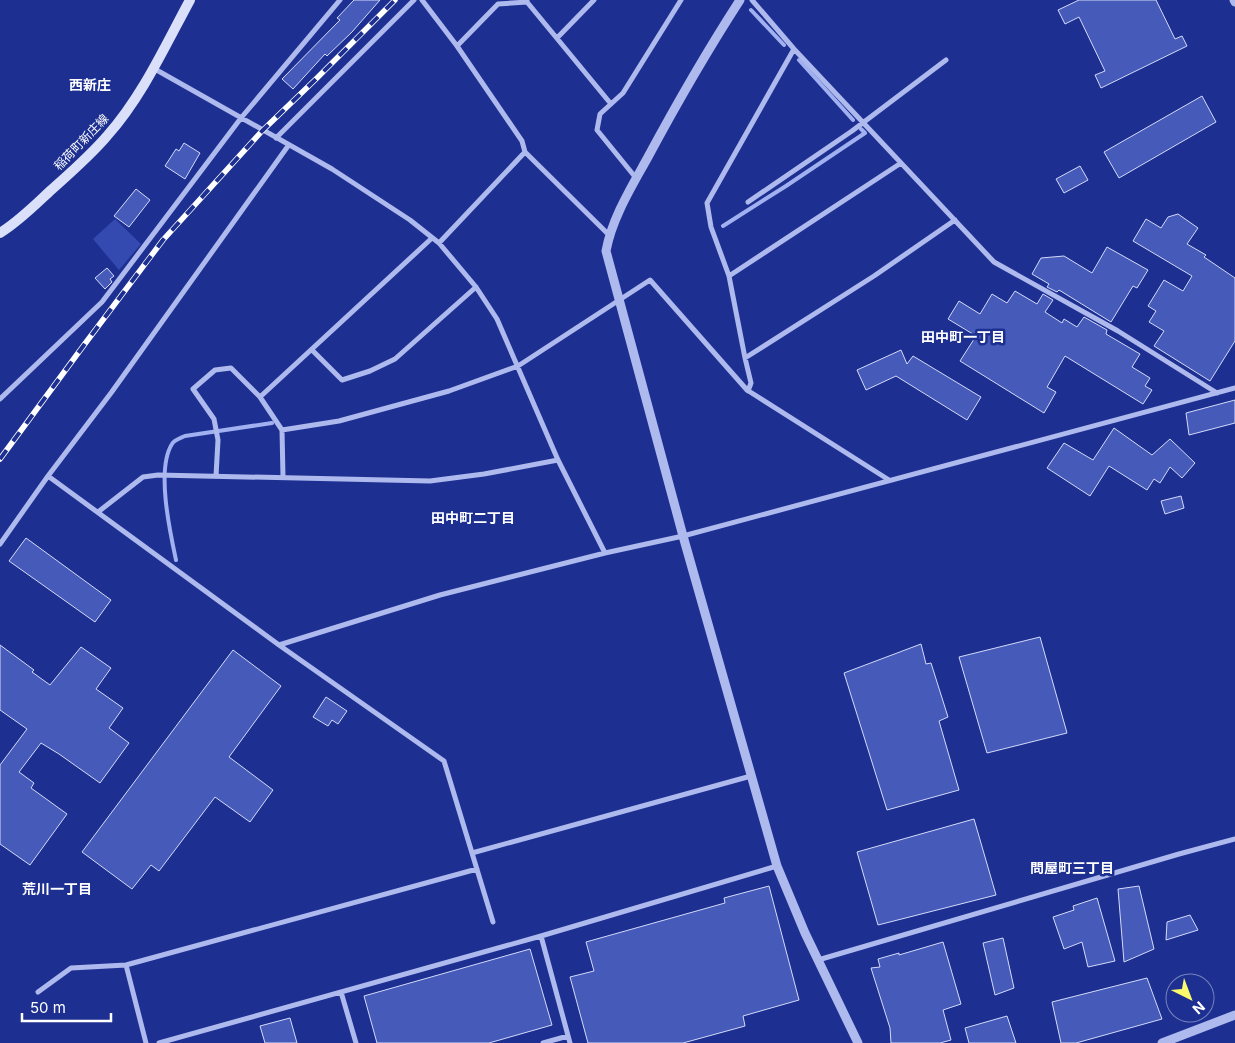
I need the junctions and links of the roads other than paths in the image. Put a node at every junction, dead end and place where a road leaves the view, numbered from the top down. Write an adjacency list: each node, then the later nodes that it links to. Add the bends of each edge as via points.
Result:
1 (190, 0): 14 (main road, 稲荷町新庄線)
2 (340, 0): 16 (street)
3 (414, 0): 18 (street)
4 (422, 0): 11 (street)
5 (594, 0): 10 (street)
6 (681, 0): 15 (street, via 623,93)
7 (740, 0): 22 (street, via 678,99)
8 (752, 0): 12 (street)
9 (527, 1): 10 (street); 11 (street, via 498,4)
10 (557, 38): 15 (street)
11 (457, 46): 20 (street, via 522,141)
12 (794, 49): 17 (street); 29 (street, via 707,203 711,227)
13 (946, 60): 17 (street)
14 (153, 68): 16 (street); 25 (main road, 稲荷町新庄線, via 108,136)
15 (612, 104): 22 (street, via 600,114 597,130)
16 (241, 118): 18 (street); 39 (street, via 102,302)
17 (863, 122): 21 (street); 23 (street)
18 (276, 138): 19 (street)
19 (288, 146): 27 (street, via 332,169); 42 (street, via 117,386)
20 (525, 152): 26 (street); 28 (street)
21 (901, 163): 24 (street); 29 (street)
22 (636, 178): 26 (street)
23 (748, 202)
24 (955, 220): 33 (street); 37 (street, via 994,262 1118,331)
25 (0, 234)
26 (609, 235): 31 (street, via 606,251)
27 (432, 238): 28 (street); 32 (street)
28 (439, 244): 30 (street)
29 (729, 276): 33 (street)
30 (476, 287): 32 (street, via 395,358 370,371 342,380); 34 (street, via 497,319)
31 (619, 300): 34 (street); 36 (street, via 650,280); 47 (street)
32 (312, 350): 38 (street)
33 (746, 358): 36 (street, via 751,383)
34 (518, 366): 40 (street, via 449,391 339,421); 41 (street)
35 (1235, 388): 37 (street)
36 (748, 391): 45 (street)
37 (1217, 393): 45 (street)
38 (260, 397): 40 (street); 43 (street, via 231,368 215,370 193,389 214,419 218,440)
39 (0, 399)
40 (282, 430): 44 (street)
41 (558, 460): 44 (street, via 430,481); 49 (street)
42 (48, 476): 46 (street); 48 (street)
43 (216, 476): 44 (street); 46 (street, via 158,475 143,478)
44 (283, 478)
45 (889, 480): 47 (street)
46 (98, 512): 50 (street)
47 (683, 536): 49 (street); 51 (street)
48 (0, 544)
49 (605, 553): 50 (street, via 440,595)
50 (279, 645): 53 (street, via 444,761)
51 (751, 776): 53 (street); 54 (street)
52 (1235, 839): 58 (street)
53 (472, 853): 55 (street)
54 (777, 866): 57 (street); 58 (street)
55 (477, 869): 56 (street); 59 (street)
56 (493, 922)
57 (541, 936): 61 (street); 63 (street)
58 (818, 960): 69 (street)
59 (126, 965): 60 (street, via 71,968); 64 (street)
60 (38, 992)
61 (341, 992): 65 (street); 66 (street)
62 (1235, 1015): 70 (street)
63 (568, 1036): 67 (street); 68 (street)
64 (146, 1043)
65 (159, 1043)
66 (356, 1043)
67 (543, 1043)
68 (570, 1043)
69 (858, 1043)
70 (1162, 1043)

